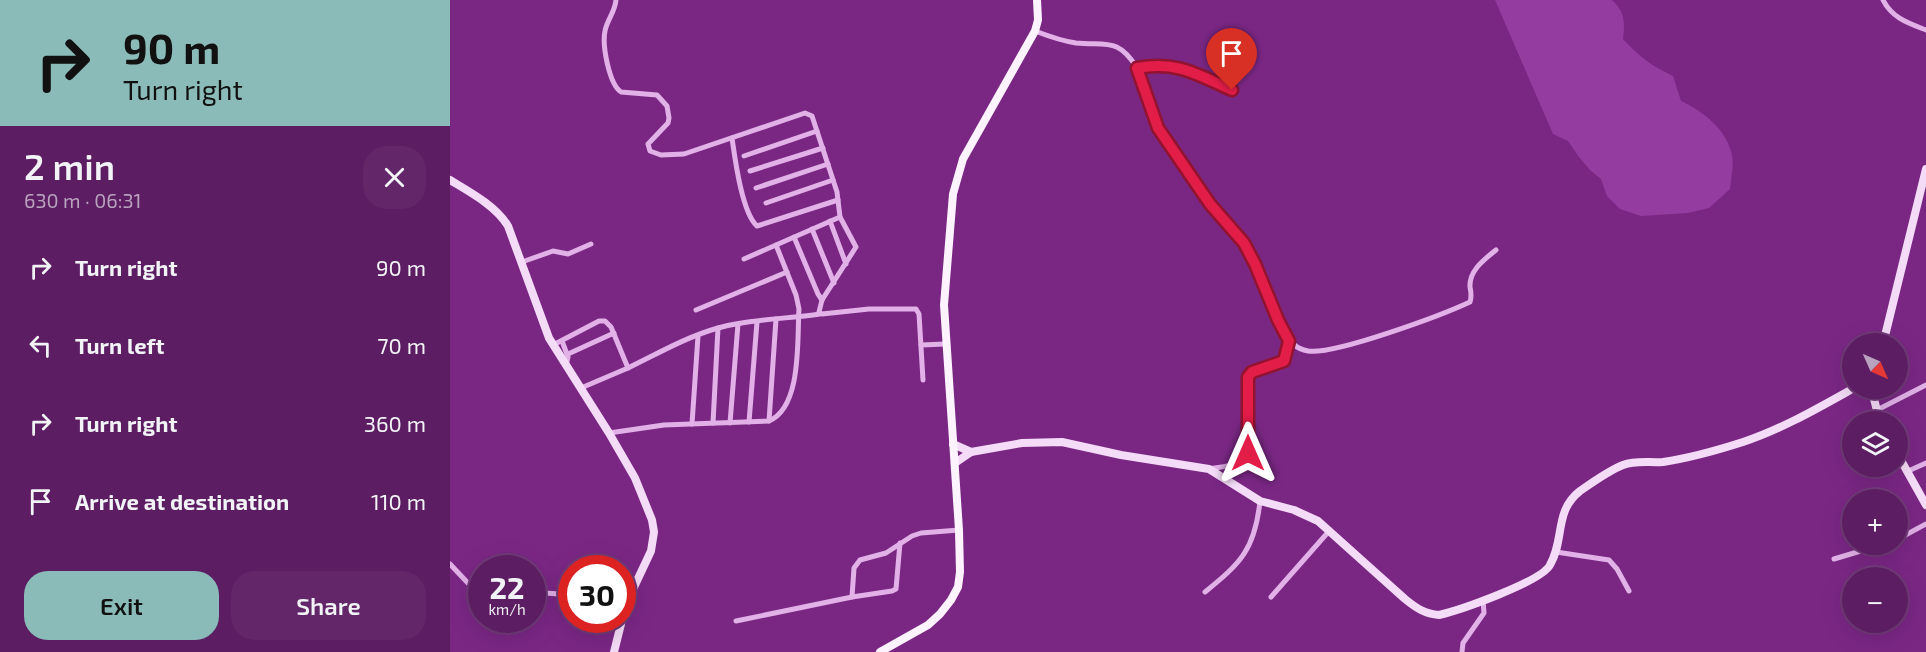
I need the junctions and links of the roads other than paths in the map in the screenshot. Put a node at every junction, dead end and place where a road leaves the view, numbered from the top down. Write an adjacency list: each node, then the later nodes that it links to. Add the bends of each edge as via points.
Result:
1 (616, 0): 9 (street, via 604,39 613,84 621,92 657,94 669,113 668,123 648,144 650,151 661,155 684,154)
2 (1036, 0): 5 (main road)
3 (1883, 0): 4 (street, via 1897,18)
4 (1926, 30)
5 (1035, 31): 6 (street, via 1067,41 1114,45); 47 (main road, via 963,159 957,177 944,305)
6 (1137, 68): 7 (street, via 1178,67); 44 (street, via 1158,128 1210,204 1244,243)
7 (1232, 90)
8 (817, 130): 9 (street, via 812,116 805,113); 10 (street); 11 (street)
9 (732, 138): 18 (street, via 742,190 755,225)
10 (823, 148): 12 (street); 14 (street)
11 (744, 156)
12 (828, 164): 16 (street); 17 (street)
13 (1926, 169): 41 (street)
14 (750, 171)
15 (450, 180): 28 (street, via 505,220)
16 (833, 180): 18 (street); 19 (street)
17 (756, 188)
18 (838, 200): 20 (street)
19 (766, 203)
20 (840, 217): 21 (street); 29 (street, via 856,247)
21 (830, 221): 22 (street); 29 (street)
22 (812, 229): 23 (street); 31 (street)
23 (794, 237): 25 (street); 32 (street)
24 (591, 244): 28 (street, via 568,254 553,251)
25 (776, 245): 27 (street); 30 (street)
26 (1496, 250): 44 (street, via 1479,264 1470,284 1470,302 1459,307 1327,350 1305,350)
27 (744, 259)
28 (522, 262): 45 (street)
29 (846, 264): 31 (street)
30 (787, 272): 33 (street); 35 (street, via 799,303)
31 (834, 283): 32 (street)
32 (822, 300): 34 (street)
33 (696, 310)
34 (820, 314): 35 (street); 46 (street, via 914,308 919,312)
35 (799, 317): 36 (street); 57 (street, via 792,395 781,413)
36 (776, 319): 37 (street); 57 (street)
37 (758, 322): 38 (street); 58 (street)
38 (738, 324): 39 (street); 60 (street)
39 (718, 328): 42 (street); 59 (street)
40 (614, 333): 43 (street, via 608,324 599,321); 48 (street); 50 (street)
41 (1886, 333)
42 (698, 336): 50 (street); 61 (street)
43 (562, 341): 45 (street); 48 (street)
44 (1289, 341): 67 (street, via 1284,361 1248,377 1248,453 1244,461)
45 (553, 345): 49 (street)
46 (921, 345): 47 (street); 51 (street)
47 (945, 345): 63 (main road)
48 (568, 354): 49 (street)
49 (566, 366): 53 (street)
50 (628, 368): 53 (street)
51 (923, 380)
52 (1926, 385): 56 (street)
53 (581, 388): 62 (street)
54 (1842, 394): 77 (street, via 1742,442 1681,459 1633,462 1617,468 1570,500 1562,517)
55 (1876, 399): 56 (street)
56 (1877, 410)
57 (769, 420): 58 (street)
58 (749, 422): 60 (street)
59 (713, 423): 60 (street); 61 (street)
60 (730, 423)
61 (692, 424): 62 (street)
62 (609, 433): 81 (street, via 647,504 654,532 651,550)
63 (953, 444): 64 (street); 65 (main road)
64 (971, 452): 65 (street); 67 (street, via 1062,441 1121,455)
65 (955, 463): 73 (main road)
66 (1926, 463): 68 (street)
67 (1209, 468): 70 (street)
68 (1908, 471)
69 (1908, 475): 71 (street)
70 (1260, 501): 74 (street, via 1308,515); 84 (street, via 1251,544 1239,562)
71 (1926, 505)
72 (1926, 524): 75 (street)
73 (959, 530): 76 (street, via 921,533); 91 (main road, via 960,572 951,600 928,625)
74 (1330, 530): 86 (street); 87 (street, via 1405,599 1429,615 1451,613)
75 (1908, 534)
76 (900, 543): 85 (street, via 856,564); 85 (street, via 896,589)
77 (1556, 552): 83 (street, via 1609,560); 87 (street, via 1540,575)
78 (1847, 555): 79 (street)
79 (1834, 559)
80 (450, 564): 82 (street)
81 (636, 580)
82 (468, 583)
83 (1629, 591)
84 (1205, 592)
85 (852, 597): 88 (street)
86 (1271, 597)
87 (1483, 600): 92 (street, via 1484,613 1463,643)
88 (736, 621)
89 (619, 633): 90 (street)
90 (614, 652)
91 (880, 652)
92 (1462, 652)

